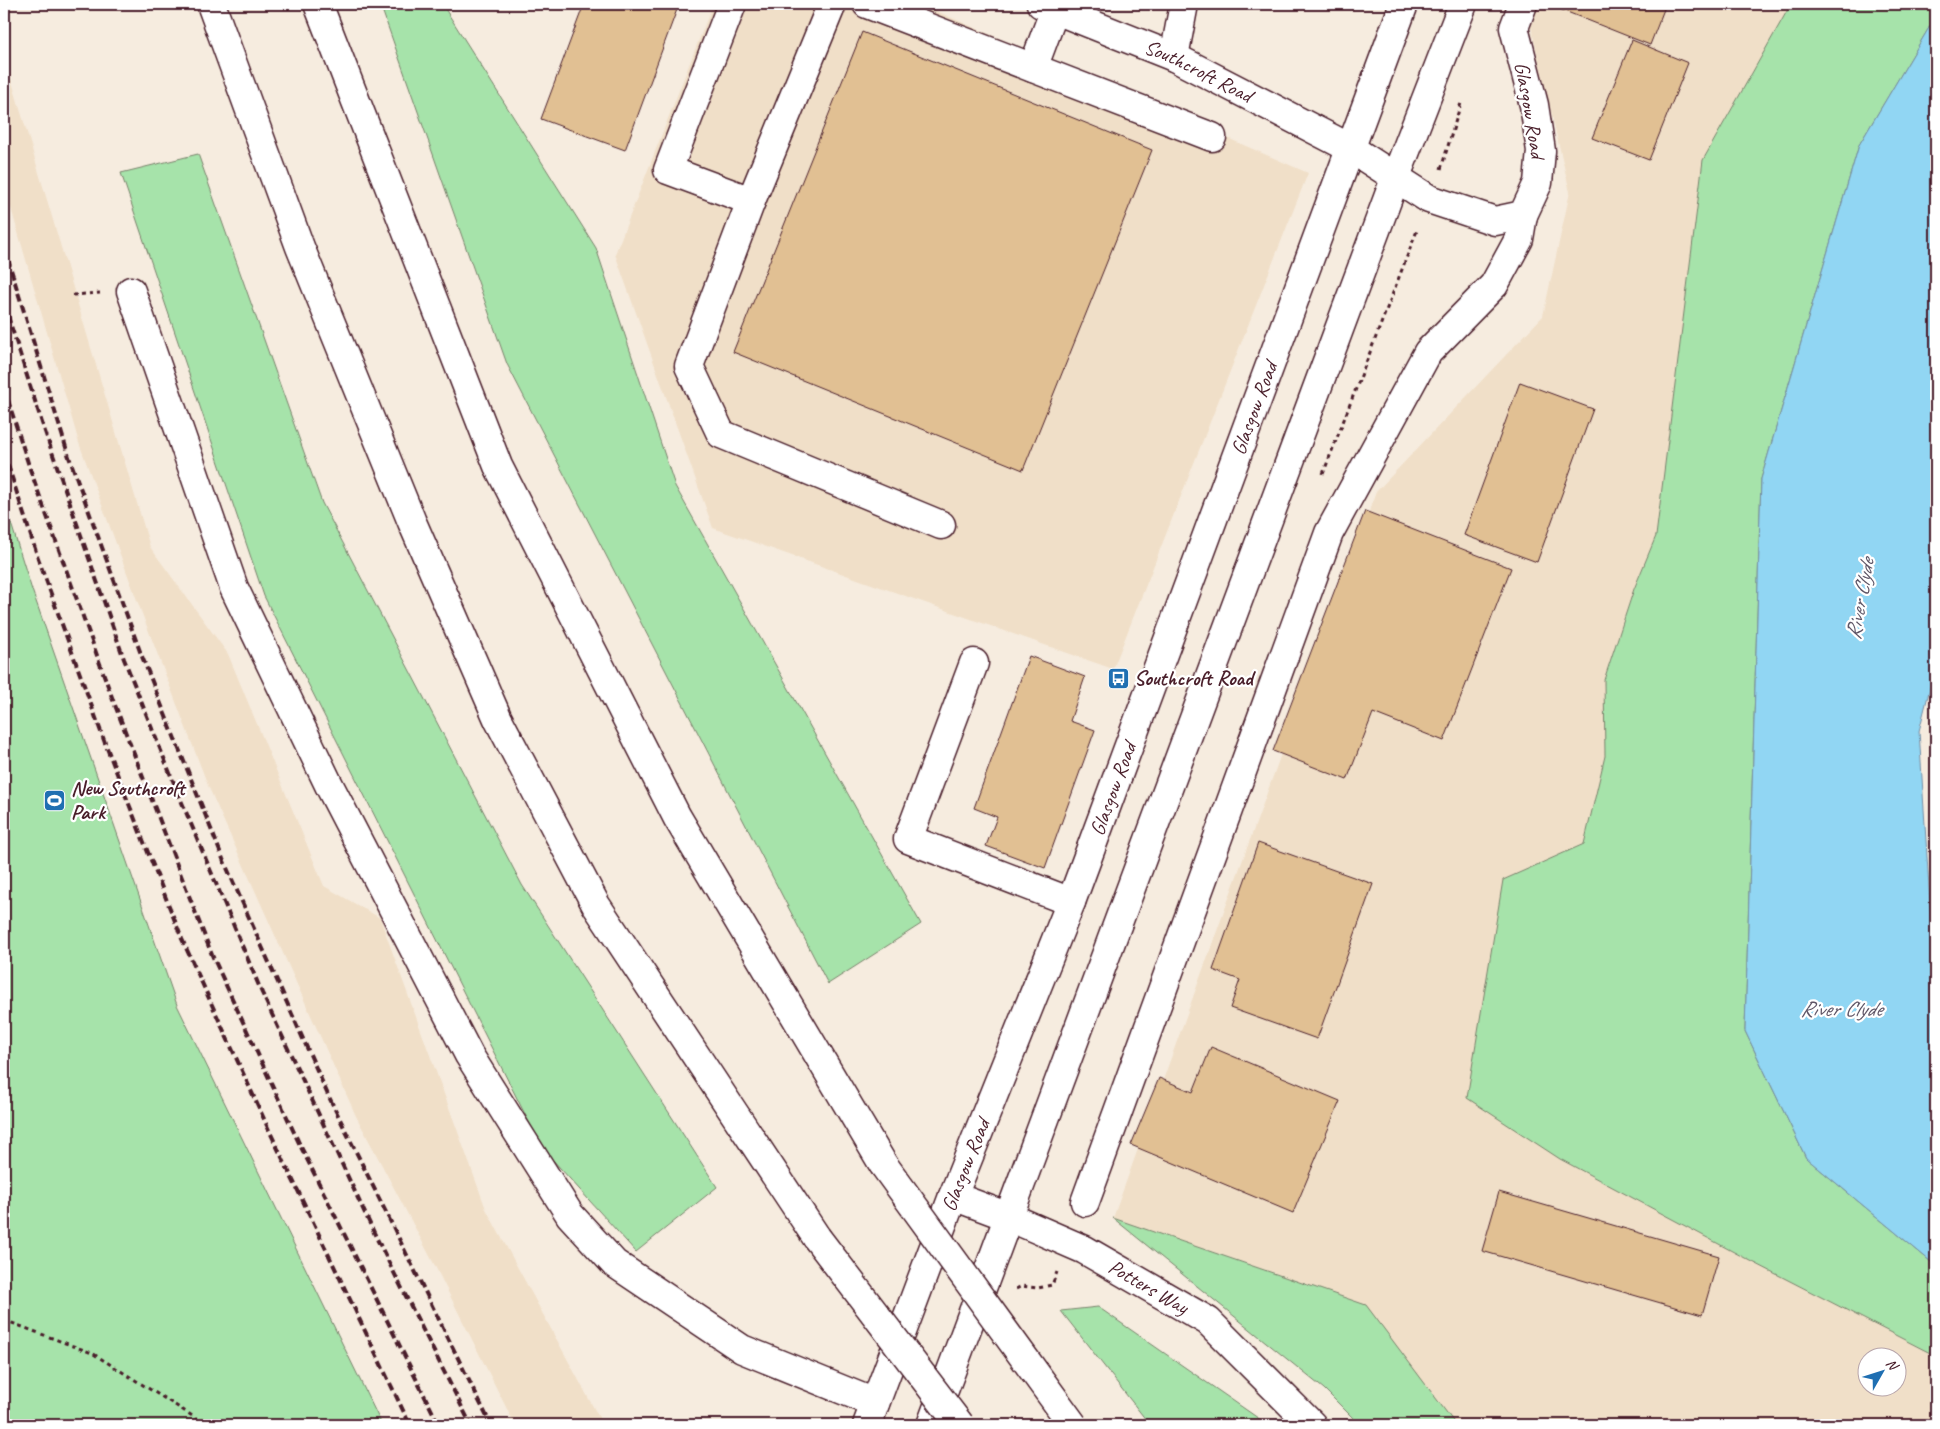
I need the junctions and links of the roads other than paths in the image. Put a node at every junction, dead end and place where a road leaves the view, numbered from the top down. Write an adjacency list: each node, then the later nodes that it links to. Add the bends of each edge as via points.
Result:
1 (211, 4): 27 (main road, bridge, via 300,247 412,522 498,719 596,904 817,1238)
2 (318, 4): 28 (main road, bridge, via 498,466 676,817 883,1164)
3 (732, 4): 16 (main road, via 668,170)
4 (832, 4): 16 (main road)
5 (867, 4): 12 (main road)
6 (1184, 4): 11 (main road)
7 (1404, 4): 14 (main road, Glasgow Road)
8 (1463, 4): 15 (main road)
9 (1523, 4): 17 (main road, Glasgow Road, via 1514,28 1534,105 1541,151 1538,183)
10 (1048, 6): 11 (main road, Southcroft Road); 12 (main road)
11 (1174, 57): 14 (main road, Southcroft Road)
12 (1033, 68): 13 (main road)
13 (1212, 137)
14 (1350, 148): 15 (main road); 21 (main road, Glasgow Road)
15 (1395, 179): 17 (main road, via 1429,199 1494,221); 24 (main road)
16 (751, 201): 19 (main road, via 689,366 720,434)
17 (1524, 215): 23 (main road, Glasgow Road, via 1519,239 1494,285 1428,352 1329,533)
18 (131, 291): 25 (main road, via 234,588 329,785 469,1055 570,1215 614,1263 742,1349)
19 (941, 525)
20 (974, 663): 21 (main road, via 908,840)
21 (1071, 902): 22 (main road, Glasgow Road)
22 (953, 1196): 24 (main road, Potters Way); 25 (main road, Glasgow Road)
23 (1086, 1202)
24 (1009, 1217): 26 (main road); 29 (main road, Potters Way, via 1085,1250 1208,1321)
25 (871, 1414)
26 (931, 1425)
27 (960, 1425)
28 (1073, 1425)
29 (1312, 1425)

